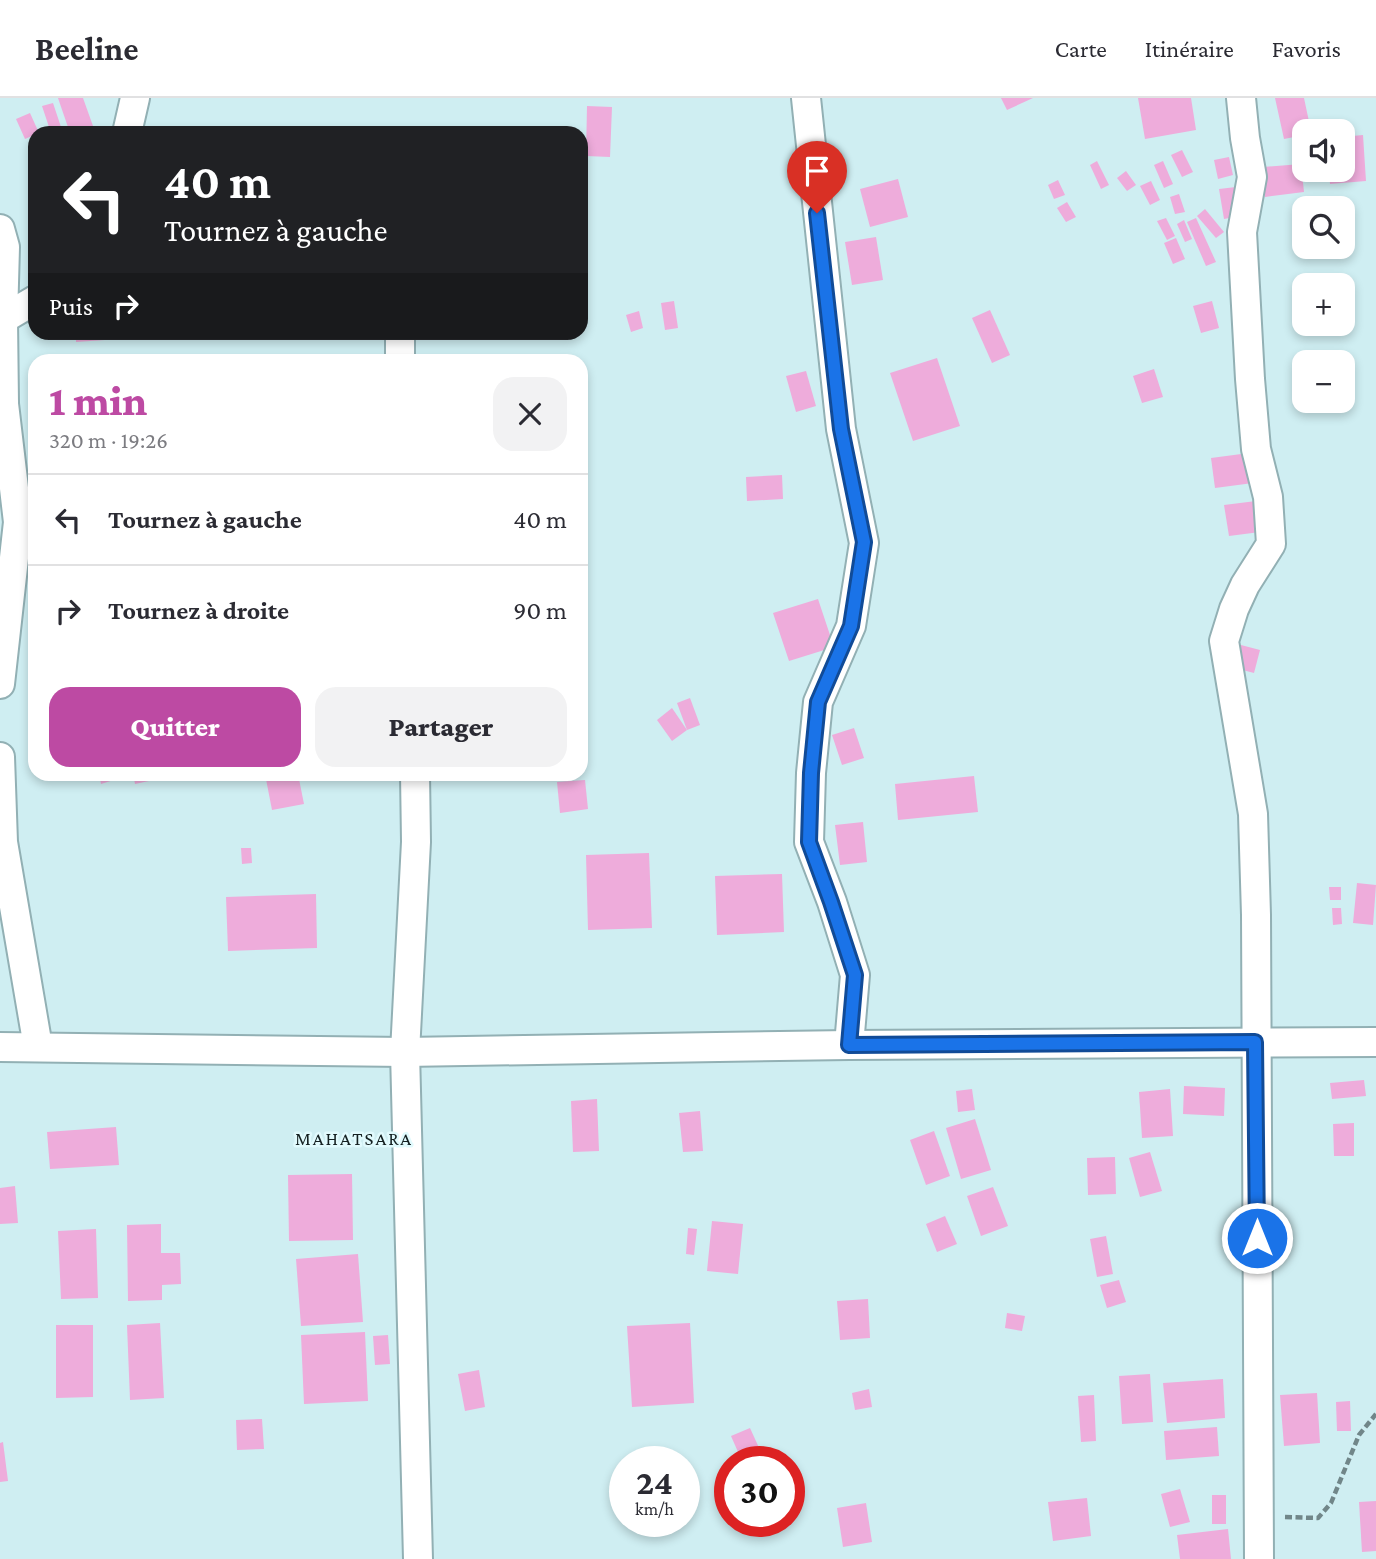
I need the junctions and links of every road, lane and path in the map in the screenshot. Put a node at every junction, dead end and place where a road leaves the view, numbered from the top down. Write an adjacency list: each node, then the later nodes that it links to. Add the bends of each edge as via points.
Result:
1 (135, 98): 4 (street)
2 (806, 98): 14 (street, via 841,429 864,542 851,626 818,702 809,842 855,975)
3 (1241, 98): 12 (street, via 1252,177 1241,233 1250,379 1271,544 1245,585 1224,640 1253,814)
4 (129, 126)
5 (0, 229): 7 (street, via 5,247)
6 (28, 304): 7 (street)
7 (3, 319): 8 (street)
8 (2, 402): 9 (street, via 18,523)
9 (0, 684)
10 (0, 757): 15 (street, via 3,842)
11 (415, 781): 17 (street)
12 (1255, 1042): 13 (street); 14 (street); 19 (street)
13 (1376, 1042)
14 (849, 1045): 17 (street)
15 (38, 1046): 16 (street); 17 (street)
16 (0, 1047)
17 (405, 1052): 20 (street)
18 (1376, 1413): 19 (path, via 1359,1435 1331,1503 1318,1518)
19 (1260, 1517): 21 (street)
20 (418, 1559)
21 (1259, 1559)

